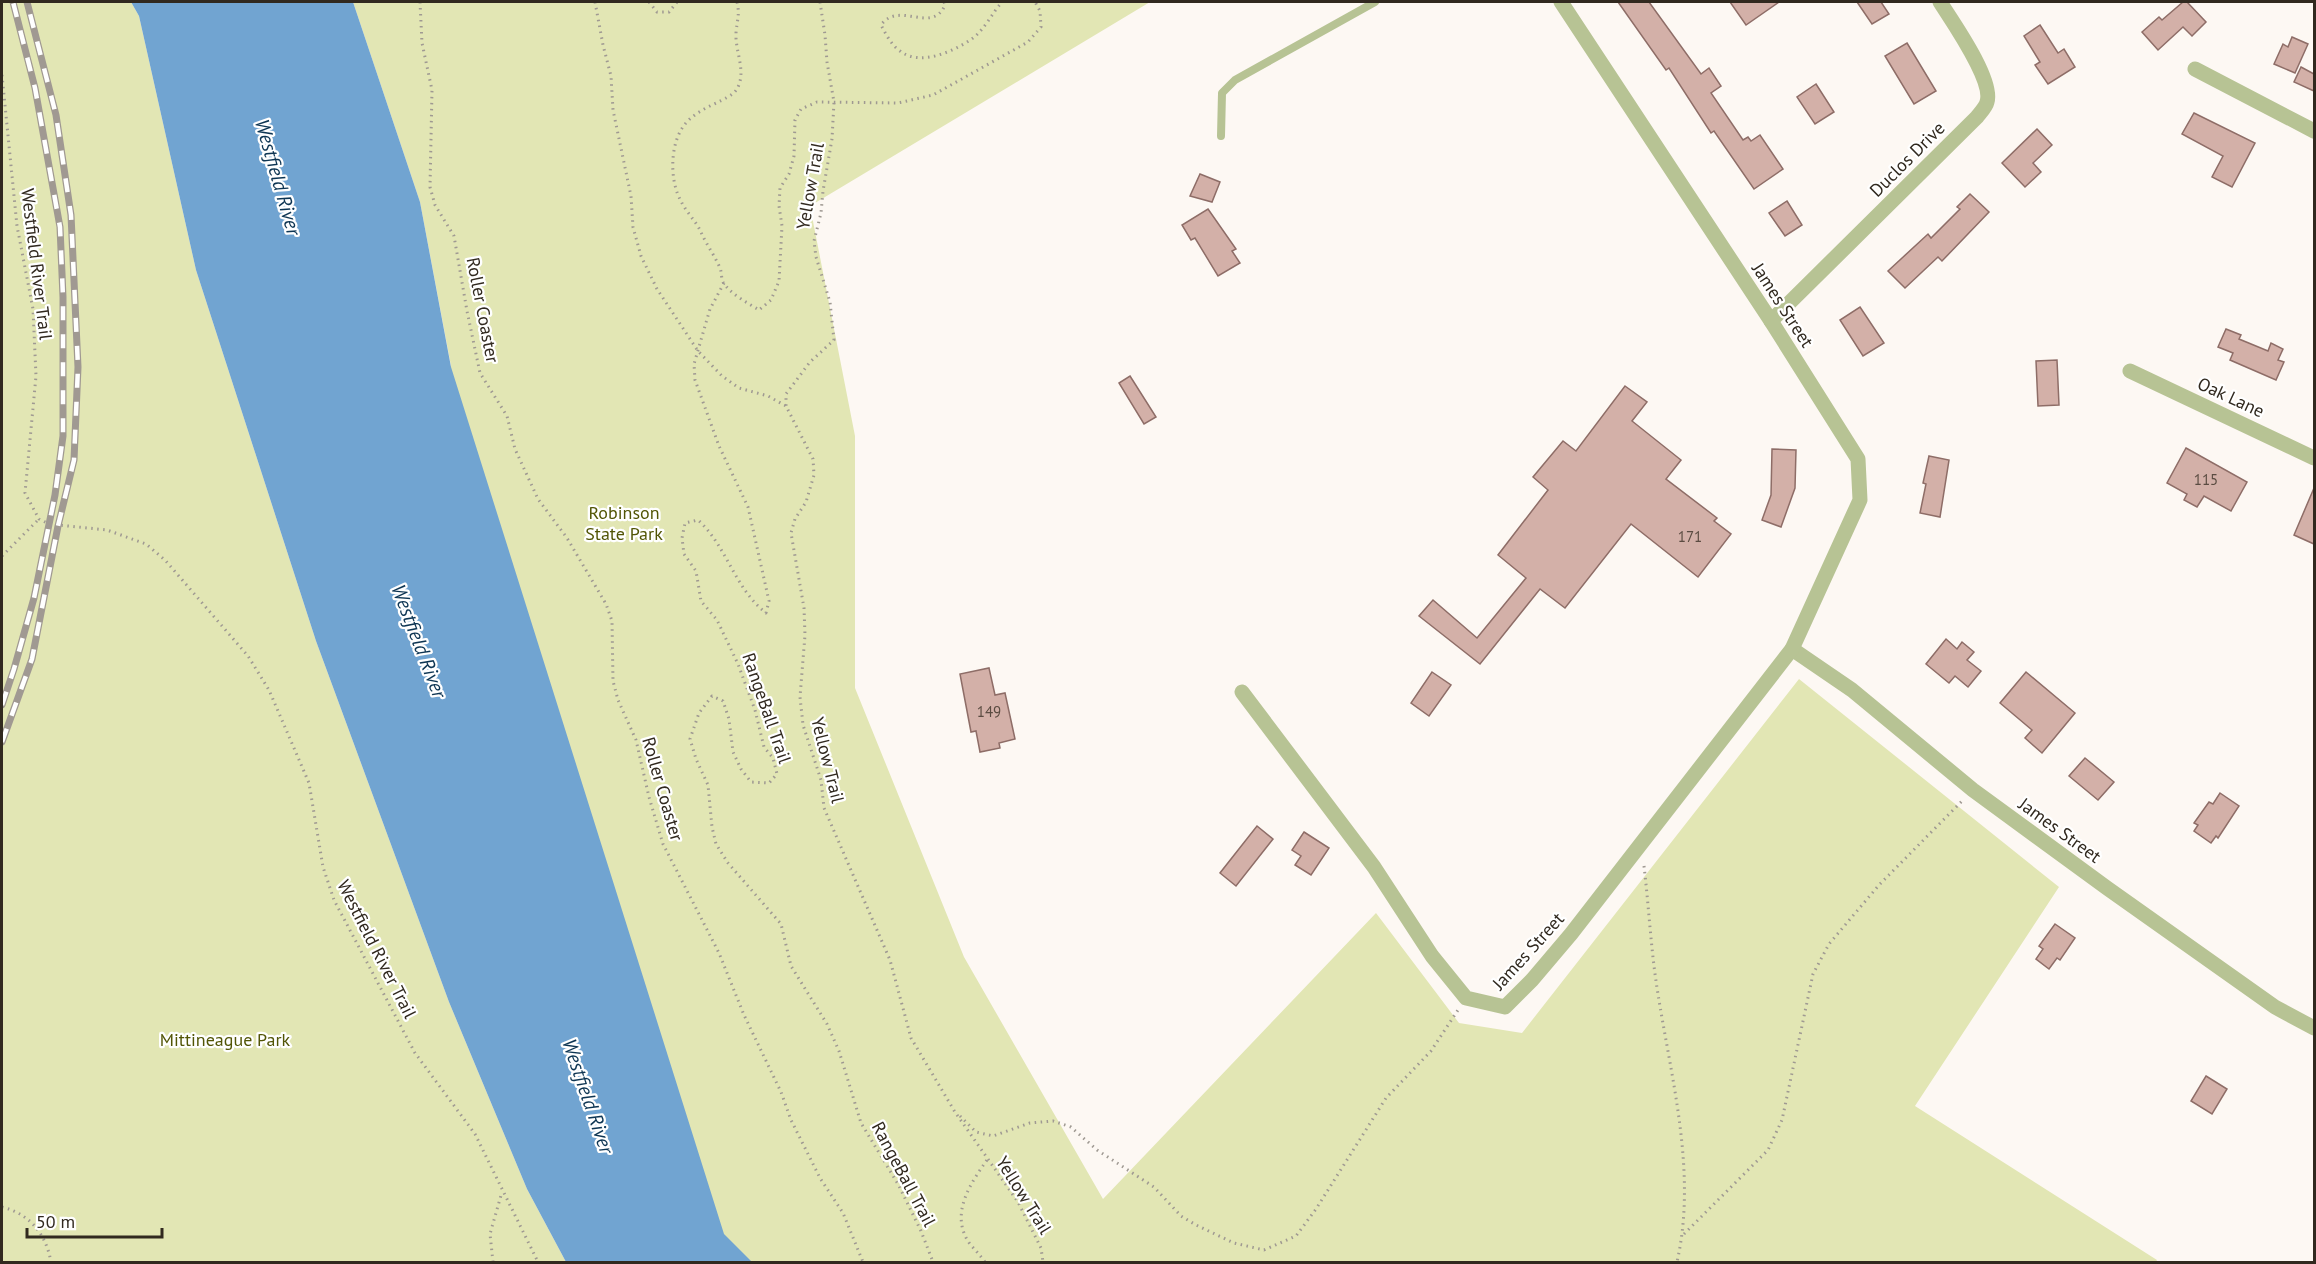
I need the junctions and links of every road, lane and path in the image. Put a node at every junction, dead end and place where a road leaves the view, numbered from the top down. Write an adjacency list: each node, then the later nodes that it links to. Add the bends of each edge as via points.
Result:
1 (420, 2): 40 (path, Roller Coaster, via 422,43 432,90 430,187 435,205 454,237 480,373 507,416 515,449 538,499 567,538 606,604 612,621 613,681 636,740 663,844 719,953 791,1120 843,1213)
2 (595, 2): 20 (path, via 641,256 657,290)
3 (649, 2): 4 (path, via 657,12 669,12)
4 (677, 2)
5 (737, 2): 18 (path, via 741,70 738,88 732,96 692,116 677,140 674,163 680,201 698,227)
6 (820, 2): 15 (path)
7 (944, 2): 8 (path, via 943,11 936,16 922,18 898,13 886,17 881,25 900,52 917,58 935,56 975,37)
8 (1002, 2)
9 (1035, 2): 15 (path, via 1041,27 1028,42 933,95 898,103)
10 (1375, 2): 17 (lane, via 1235,80 1222,93)
11 (1561, 2): 19 (street, James Street)
12 (1940, 2): 19 (street, Duclos Drive, via 1975,58 1987,85 1987,101 1977,117)
13 (2194, 69): 16 (street)
14 (2, 75): 24 (path, Westfield River Trail, via 17,226 33,309 36,376 25,493)
15 (834, 102): 18 (path, via 818,102 801,109 795,120 794,156 780,188 779,281 771,300 759,310); 22 (path, Yellow Trail, via 832,139 814,241 830,302 834,340 810,362 786,394)
16 (2314, 131)
17 (1221, 136)
18 (724, 283): 20 (path, RangeBall Trail, via 710,309)
19 (1771, 321): 26 (street, James Street, via 1858,459 1860,500)
20 (698, 351): 22 (path, via 739,388); 41 (path, RangeBall Trail, via 695,380 719,446 748,507 769,602 766,613 743,589 709,530 698,520 685,523 684,554 696,571 701,601 717,620 738,664 764,747 773,758 777,774 769,783 751,782 733,752 723,701 712,696 699,713 690,739 708,785 716,844 781,924 791,966 839,1051 861,1123 898,1184)
21 (2130, 371): 23 (street, Oak Lane)
22 (786, 406): 32 (path, Yellow Trail, via 813,459 814,475 791,533 804,608 800,697 803,725 821,780 824,808 890,960 910,1038)
23 (2314, 458)
24 (39, 519): 25 (path); 34 (path, Westfield River Trail, via 58,526 107,530 146,544 165,560 248,656 269,690 309,783 323,867 334,900 415,1053 475,1134)
25 (2, 556)
26 (1792, 649): 28 (street, James Street, via 1852,690); 29 (street, James Street)
27 (1242, 692): 30 (street, via 1374,867 1432,956)
28 (1973, 790): 31 (street, James Street, via 2258,996); 36 (path, via 1879,885 1829,944 1813,974 1782,1120 1768,1150)
29 (1642, 844): 30 (street, James Street, via 1565,942 1505,1006); 36 (path, via 1657,990 1684,1162)
30 (1466, 998): 32 (path, via 1431,1051 1386,1098 1296,1236 1264,1250 1234,1243 1181,1216 1154,1187 1097,1150 1071,1127 1053,1121 1030,1123 993,1136 976,1132)
31 (2314, 1028)
32 (955, 1112): 33 (path, Yellow Trail)
33 (987, 1160): 42 (path, RangeBall Trail, via 969,1186 960,1216 969,1243); 43 (path, Yellow Trail, via 1030,1224)
34 (503, 1190): 38 (path, via 490,1234); 39 (path, Westfield River Trail)
35 (2, 1206): 37 (path, via 25,1215 42,1234)
36 (1684, 1234): 44 (path)
37 (51, 1263)
38 (494, 1263)
39 (538, 1263)
40 (863, 1263)
41 (933, 1263)
42 (985, 1263)
43 (1043, 1263)
44 (1677, 1263)

